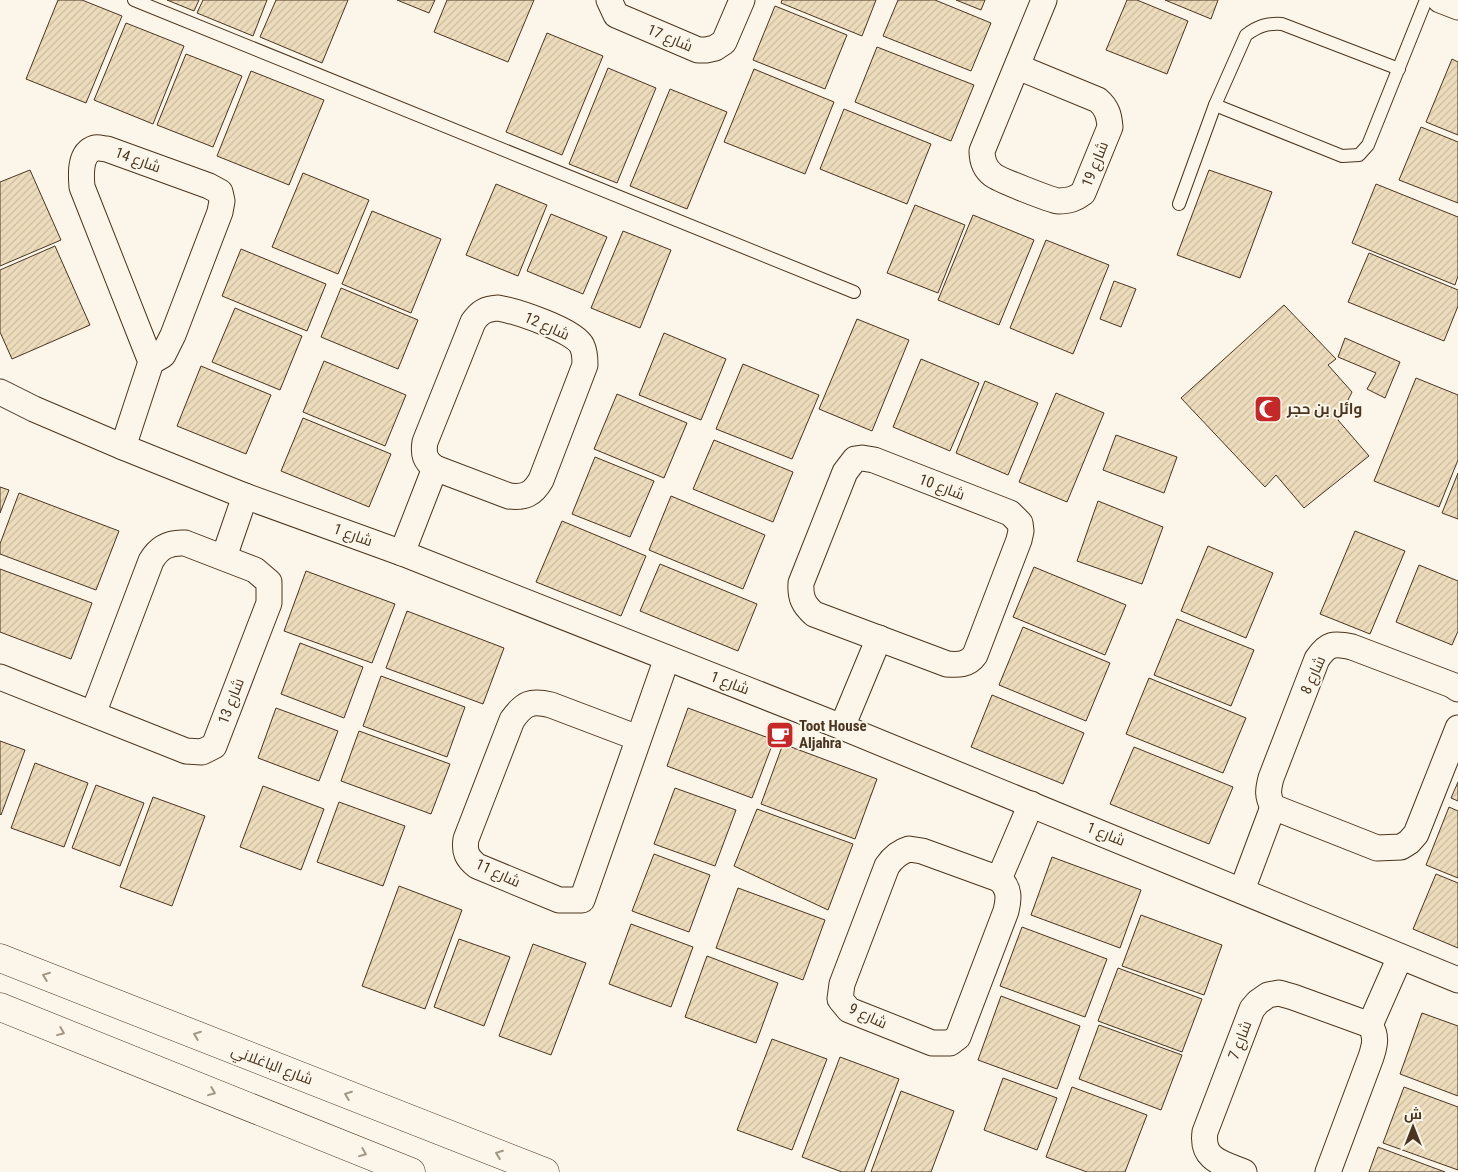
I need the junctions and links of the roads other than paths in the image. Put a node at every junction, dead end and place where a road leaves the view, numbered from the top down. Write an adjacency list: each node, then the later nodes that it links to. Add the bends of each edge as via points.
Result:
1 (134, 0): 12 (lane)
2 (609, 0): 3 (street, شارع 17, via 616,15 698,50 715,48 724,42)
3 (742, 0)
4 (1044, 0): 8 (street, شارع 19)
5 (1426, 0): 9 (lane)
6 (1440, 0): 7 (street)
7 (1458, 7)
8 (1018, 67): 8 (street, شارع 19, via 982,151 985,166 993,176 1056,201 1075,199 1084,193 1110,127 1106,107 1098,100)
9 (1399, 69): 10 (lane, via 1282,24 1268,23 1246,35); 10 (lane, via 1368,145 1359,155 1342,156)
10 (1215, 105): 11 (lane)
11 (1179, 204)
12 (854, 292)
13 (151, 362): 13 (street, شارع 14, via 82,187 80,171 89,152 96,148 107,149 220,192 220,212 173,335 163,355); 15 (street, شارع 14)
14 (0, 392): 15 (street, شارع 1)
15 (123, 447): 17 (street, شارع 1)
16 (435, 468): 16 (street, شارع 12, via 424,457 425,442 479,314 487,308 510,310 567,332 582,345 585,365 541,480 531,494 520,498 509,496); 18 (street)
17 (245, 496): 18 (street, شارع 1); 19 (street)
18 (402, 553): 21 (street, شارع 1)
19 (224, 557): 24 (street, شارع 13, via 175,542 164,546 155,555); 24 (street, شارع 13, via 262,575 269,582 270,592 269,603 214,746 202,752 186,751)
20 (879, 638): 20 (street, شارع 10, via 814,614 801,598 801,583 846,472 855,459 874,460 1016,517 1020,523 1019,540 972,660 957,665 947,664); 25 (street)
21 (667, 658): 25 (street, شارع 1); 27 (street, شارع 11)
22 (0, 677): 24 (street, شارع 13)
23 (1458, 689): 29 (street, شارع 8, via 1352,647 1330,645 1317,659 1271,778 1268,794)
24 (93, 714)
25 (842, 726): 28 (street, شارع 1)
26 (1458, 728): 29 (street, via 1416,834 1401,847 1377,848)
27 (638, 738): 27 (street, شارع 11, via 582,900 559,900 477,866 470,860 465,852 466,839 512,720 519,710 538,702 551,704)
28 (1031, 804): 30 (street); 31 (street, شارع 1)
29 (1273, 807): 31 (street, شارع 8)
30 (999, 879): 30 (street, شارع 9, via 1008,889 1006,912 958,1037 950,1043 932,1043 844,1005 840,999 842,984 887,866 900,852 909,849 922,851)
31 (1242, 890): 32 (street, شارع 1)
32 (1400, 957): 34 (street, شارع 1); 36 (street)
33 (0, 958): 38 (main road, شارع الباغلاني, one-way to 33)
34 (1458, 980)
35 (0, 1007): 37 (main road, one-way to 37)
36 (1370, 1025): 39 (street, شارع 7, via 1279,993 1268,995 1252,1009 1204,1140 1207,1153 1215,1161); 40 (street, via 1375,1034 1375,1045)
37 (411, 1172)
38 (545, 1172)
39 (1244, 1172)
40 (1328, 1172)

